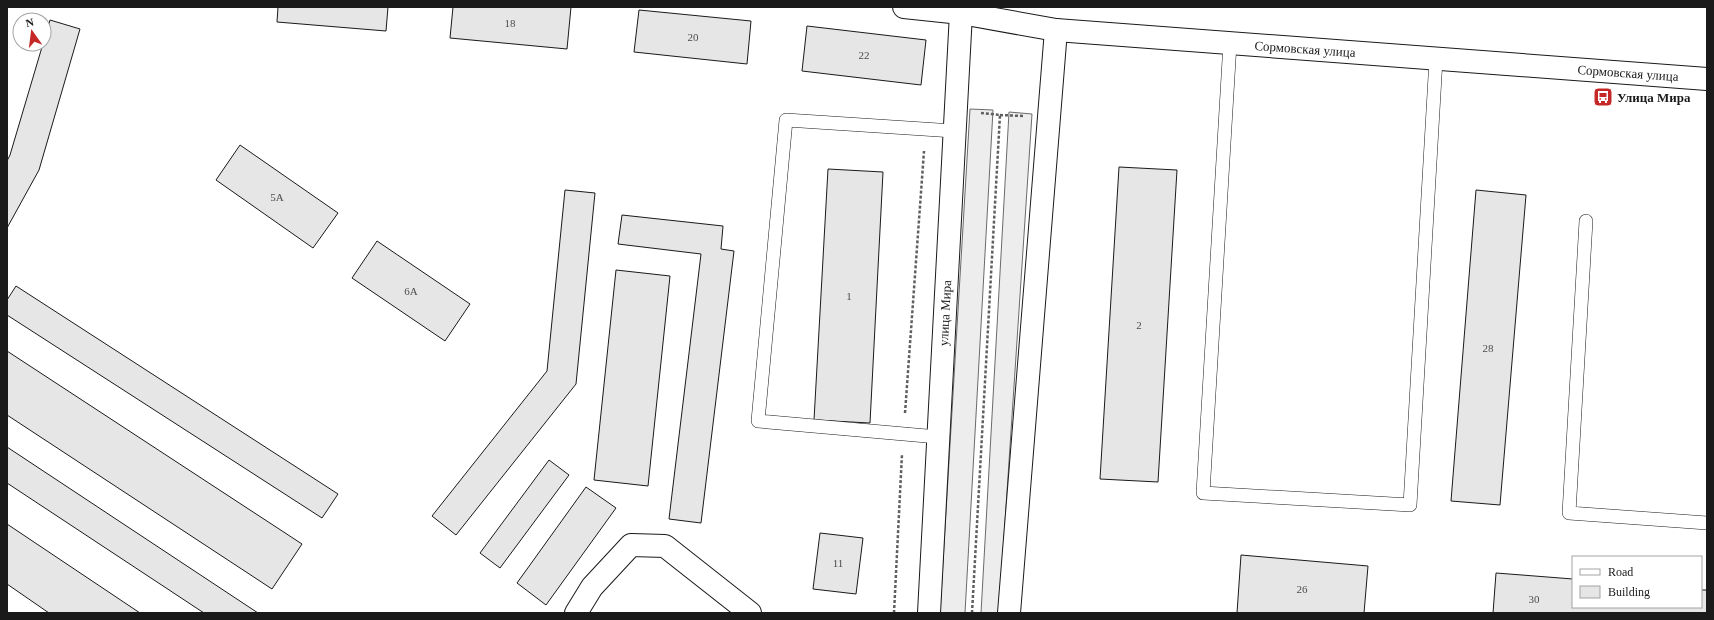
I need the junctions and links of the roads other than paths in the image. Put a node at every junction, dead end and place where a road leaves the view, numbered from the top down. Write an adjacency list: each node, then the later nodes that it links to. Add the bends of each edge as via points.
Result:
1 (904, 7): 2 (street, Сормовская улица)
2 (961, 13): 3 (street, Сормовская улица); 7 (street, улица Мира)
3 (1056, 30): 4 (street, Сормовская улица); 14 (street)
4 (1230, 43): 5 (street, Сормовская улица); 5 (lane, via 1203,493 1410,505)
5 (1436, 58): 6 (street, Сормовская улица)
6 (1707, 79)
7 (954, 131): 9 (street, улица Мира); 9 (lane, via 786,120 758,421)
8 (1586, 221): 10 (lane, via 1569,513)
9 (938, 437): 13 (street, улица Мира)
10 (1707, 523)
11 (576, 613): 12 (street, via 592,587 631,545 665,546)
12 (750, 613)
13 (929, 613)
14 (1009, 613)

